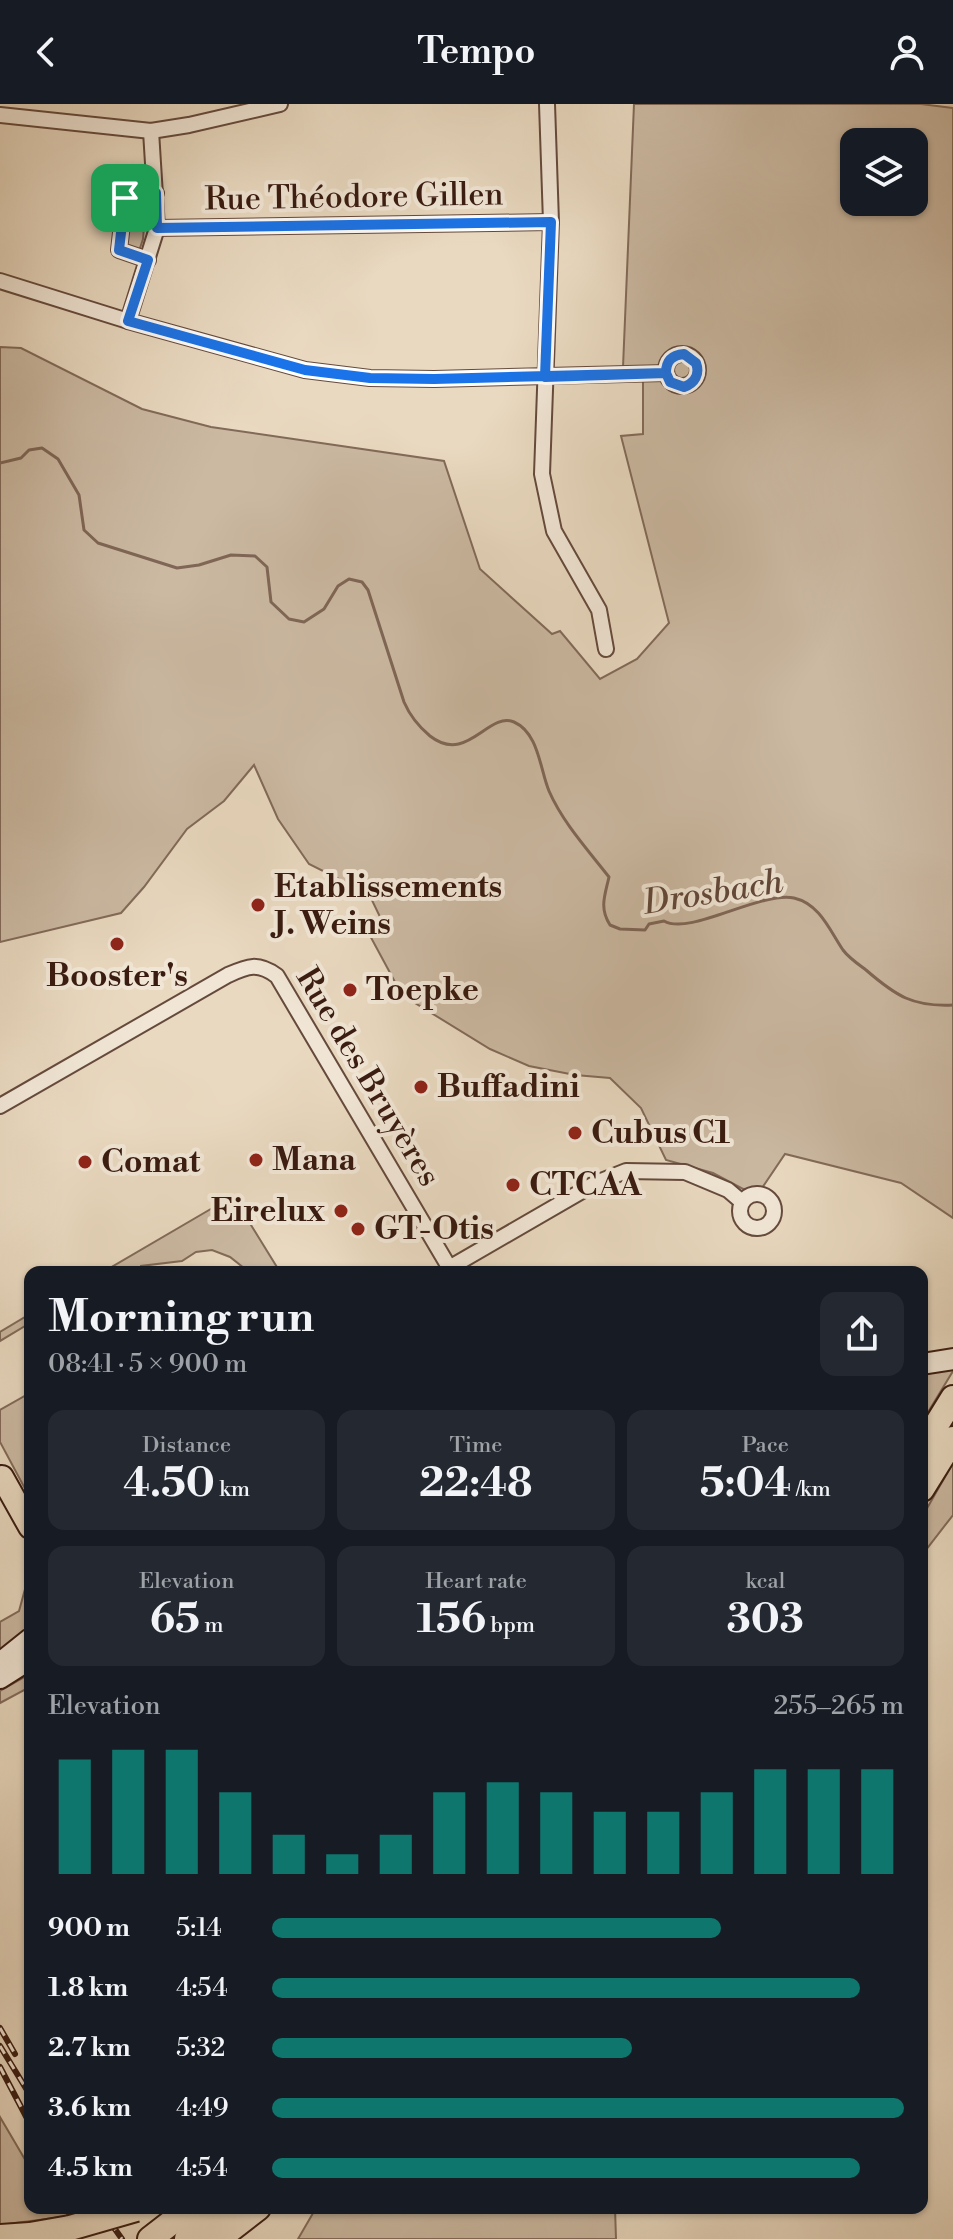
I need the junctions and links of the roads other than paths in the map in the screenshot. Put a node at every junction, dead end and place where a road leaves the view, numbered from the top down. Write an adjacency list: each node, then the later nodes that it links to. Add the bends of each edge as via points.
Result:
1 (280, 104): 4 (street)
2 (547, 104): 6 (street)
3 (0, 115): 4 (street)
4 (151, 131): 5 (street)
5 (156, 193): 7 (street); 8 (street, via 125,198 119,250)
6 (551, 222): 7 (street, Rue Théodore Gillen); 12 (street)
7 (157, 228): 8 (street)
8 (148, 260): 10 (street)
9 (0, 281): 10 (street)
10 (128, 321): 12 (street, via 305,370 370,378)
11 (666, 373): 12 (street)
12 (545, 377): 13 (street, via 546,496 554,531 599,610)
13 (606, 649)
14 (0, 1106): 16 (street, Rue des Bruyères, via 228,975 263,966 277,976)
15 (742, 1202): 17 (street, via 728,1190 685,1172 626,1171 596,1183)
16 (449, 1266)
17 (458, 1266)
18 (953, 1359): 19 (main road)
19 (928, 1363)
20 (953, 1398): 21 (highway)
21 (928, 1438)
22 (953, 1439): 24 (highway)
23 (1, 1476): 25 (main road); 26 (main road)
24 (928, 1479)
25 (24, 1507)
26 (24, 1516)
27 (24, 1644): 28 (main road)
28 (0, 1663)
29 (24, 1663): 30 (main road)
30 (0, 1678)
31 (116, 2214): 36 (highway, bridge, via 70,2228)
32 (182, 2214): 37 (highway)
33 (219, 2214): 38 (highway)
34 (250, 2214): 39 (highway)
35 (266, 2214): 40 (highway)
36 (0, 2237)
37 (150, 2239)
38 (187, 2239)
39 (218, 2239)
40 (240, 2239)

